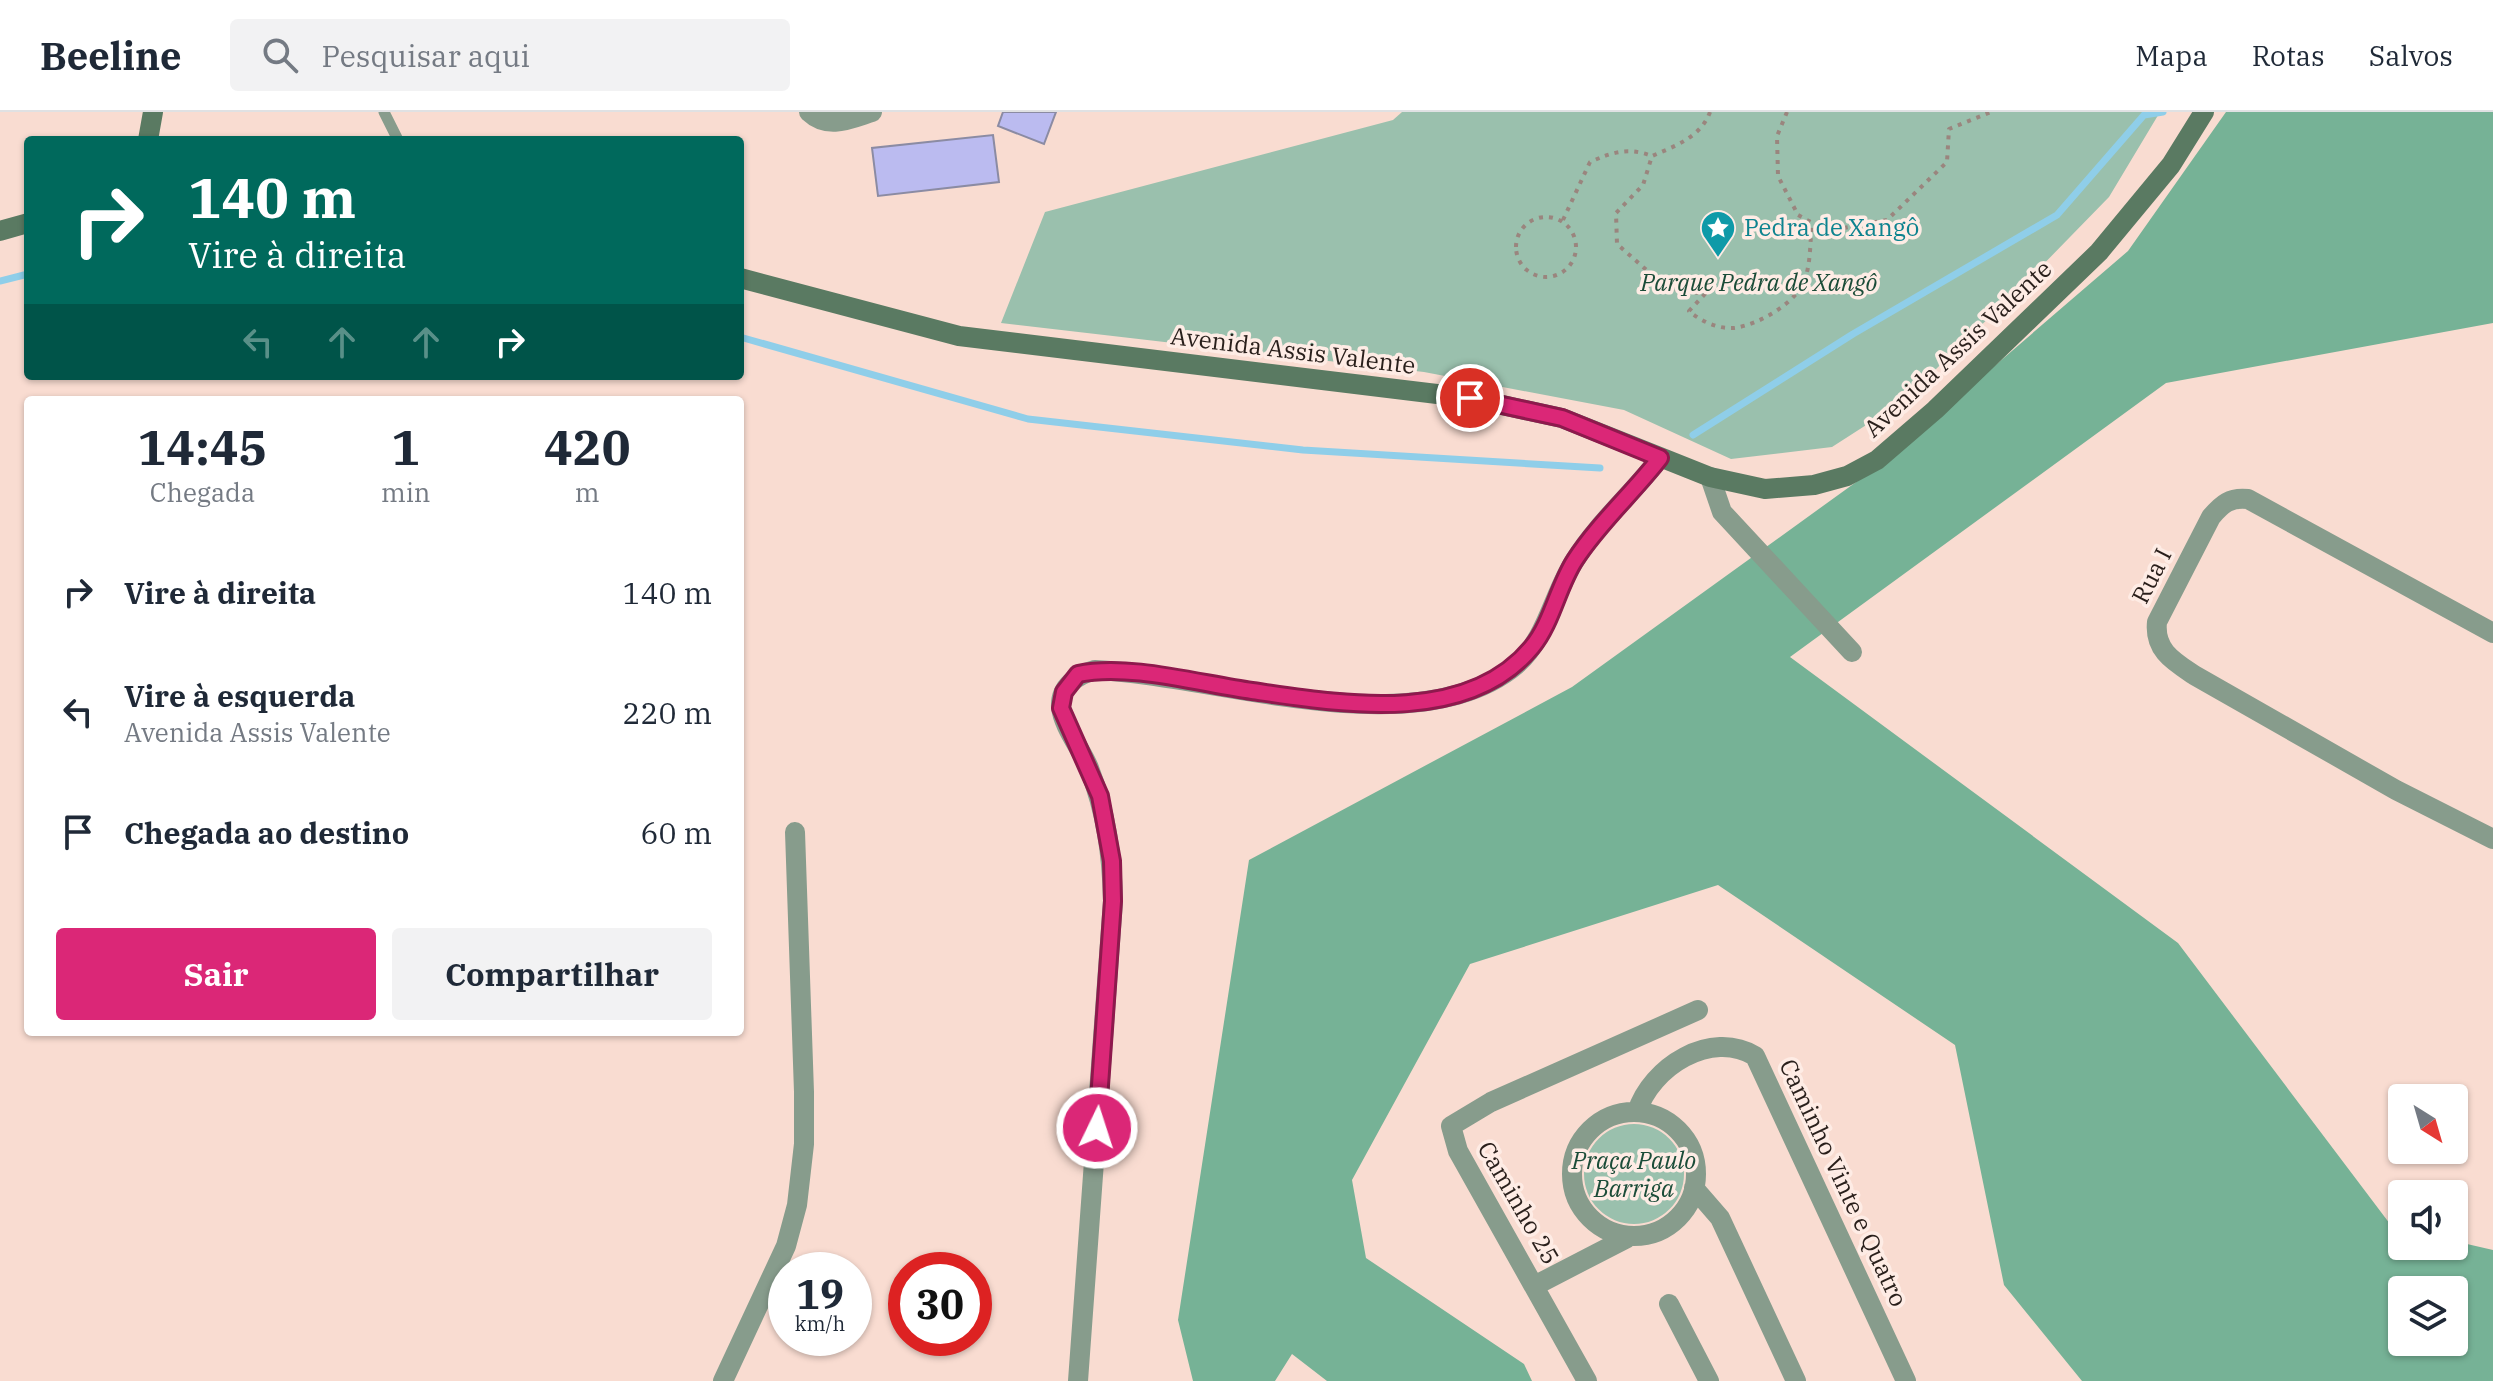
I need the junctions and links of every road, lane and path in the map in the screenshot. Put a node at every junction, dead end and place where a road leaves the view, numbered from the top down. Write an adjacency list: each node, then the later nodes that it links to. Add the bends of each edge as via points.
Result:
1 (384, 112): 8 (lane)
2 (809, 112): 3 (street, via 837,123)
3 (872, 112)
4 (1710, 112): 9 (path, via 1705,124 1681,144)
5 (1787, 112): 11 (path, via 1777,136 1778,176 1798,215)
6 (1991, 112): 11 (path, via 1949,129 1947,162 1887,220 1827,231)
7 (2204, 112): 16 (main road, Avenida Assis Valente, via 2171,165 2099,252 1877,460 1814,485 1765,489)
8 (396, 136)
9 (1652, 156): 10 (path, via 1634,149 1590,162); 11 (path, via 1643,185 1616,213 1617,244 1667,288 1705,294 1689,311 1702,322 1733,328 1785,304 1805,281)
10 (1562, 221): 10 (path, via 1577,245 1571,263 1547,277 1528,271 1517,254 1519,235 1533,220)
11 (1812, 223)
12 (24, 224): 13 (main road)
13 (0, 231)
14 (744, 279): 15 (main road, Avenida Assis Valente, via 959,336 1470,398 1562,418)
15 (1660, 458): 16 (main road, Avenida Assis Valente); 28 (street, via 1574,561 1535,644 1517,665 1468,692 1372,704 1095,670 1078,674 1064,692 1061,708 1104,812 1113,901)
16 (1710, 477): 18 (street, via 1722,512)
17 (2493, 633): 20 (street, Rua I, via 2248,499 2236,498 2211,517 2157,622 2156,634 2169,659 2194,675)
18 (1852, 652)
19 (795, 832): 27 (street, via 804,1092 797,1205 786,1246)
20 (2493, 839)
21 (1698, 1010): 25 (street, Caminho 25, via 1491,1102 1451,1126 1458,1151)
22 (1637, 1112): 23 (street, via 1676,1128 1695,1166); 24 (street, via 1612,1116 1591,1130 1573,1162 1573,1188 1584,1210 1602,1227); 32 (street, Caminho Vinte e Quatro, via 1654,1081 1688,1056 1724,1045 1755,1056)
23 (1694, 1188): 24 (street, via 1676,1219); 31 (street, via 1720,1218)
24 (1627, 1238): 25 (street, Caminho 25)
25 (1534, 1286): 29 (street)
26 (1669, 1304): 30 (street)
27 (723, 1381)
28 (1078, 1381)
29 (1587, 1381)
30 (1709, 1381)
31 (1796, 1381)
32 (1906, 1381)

